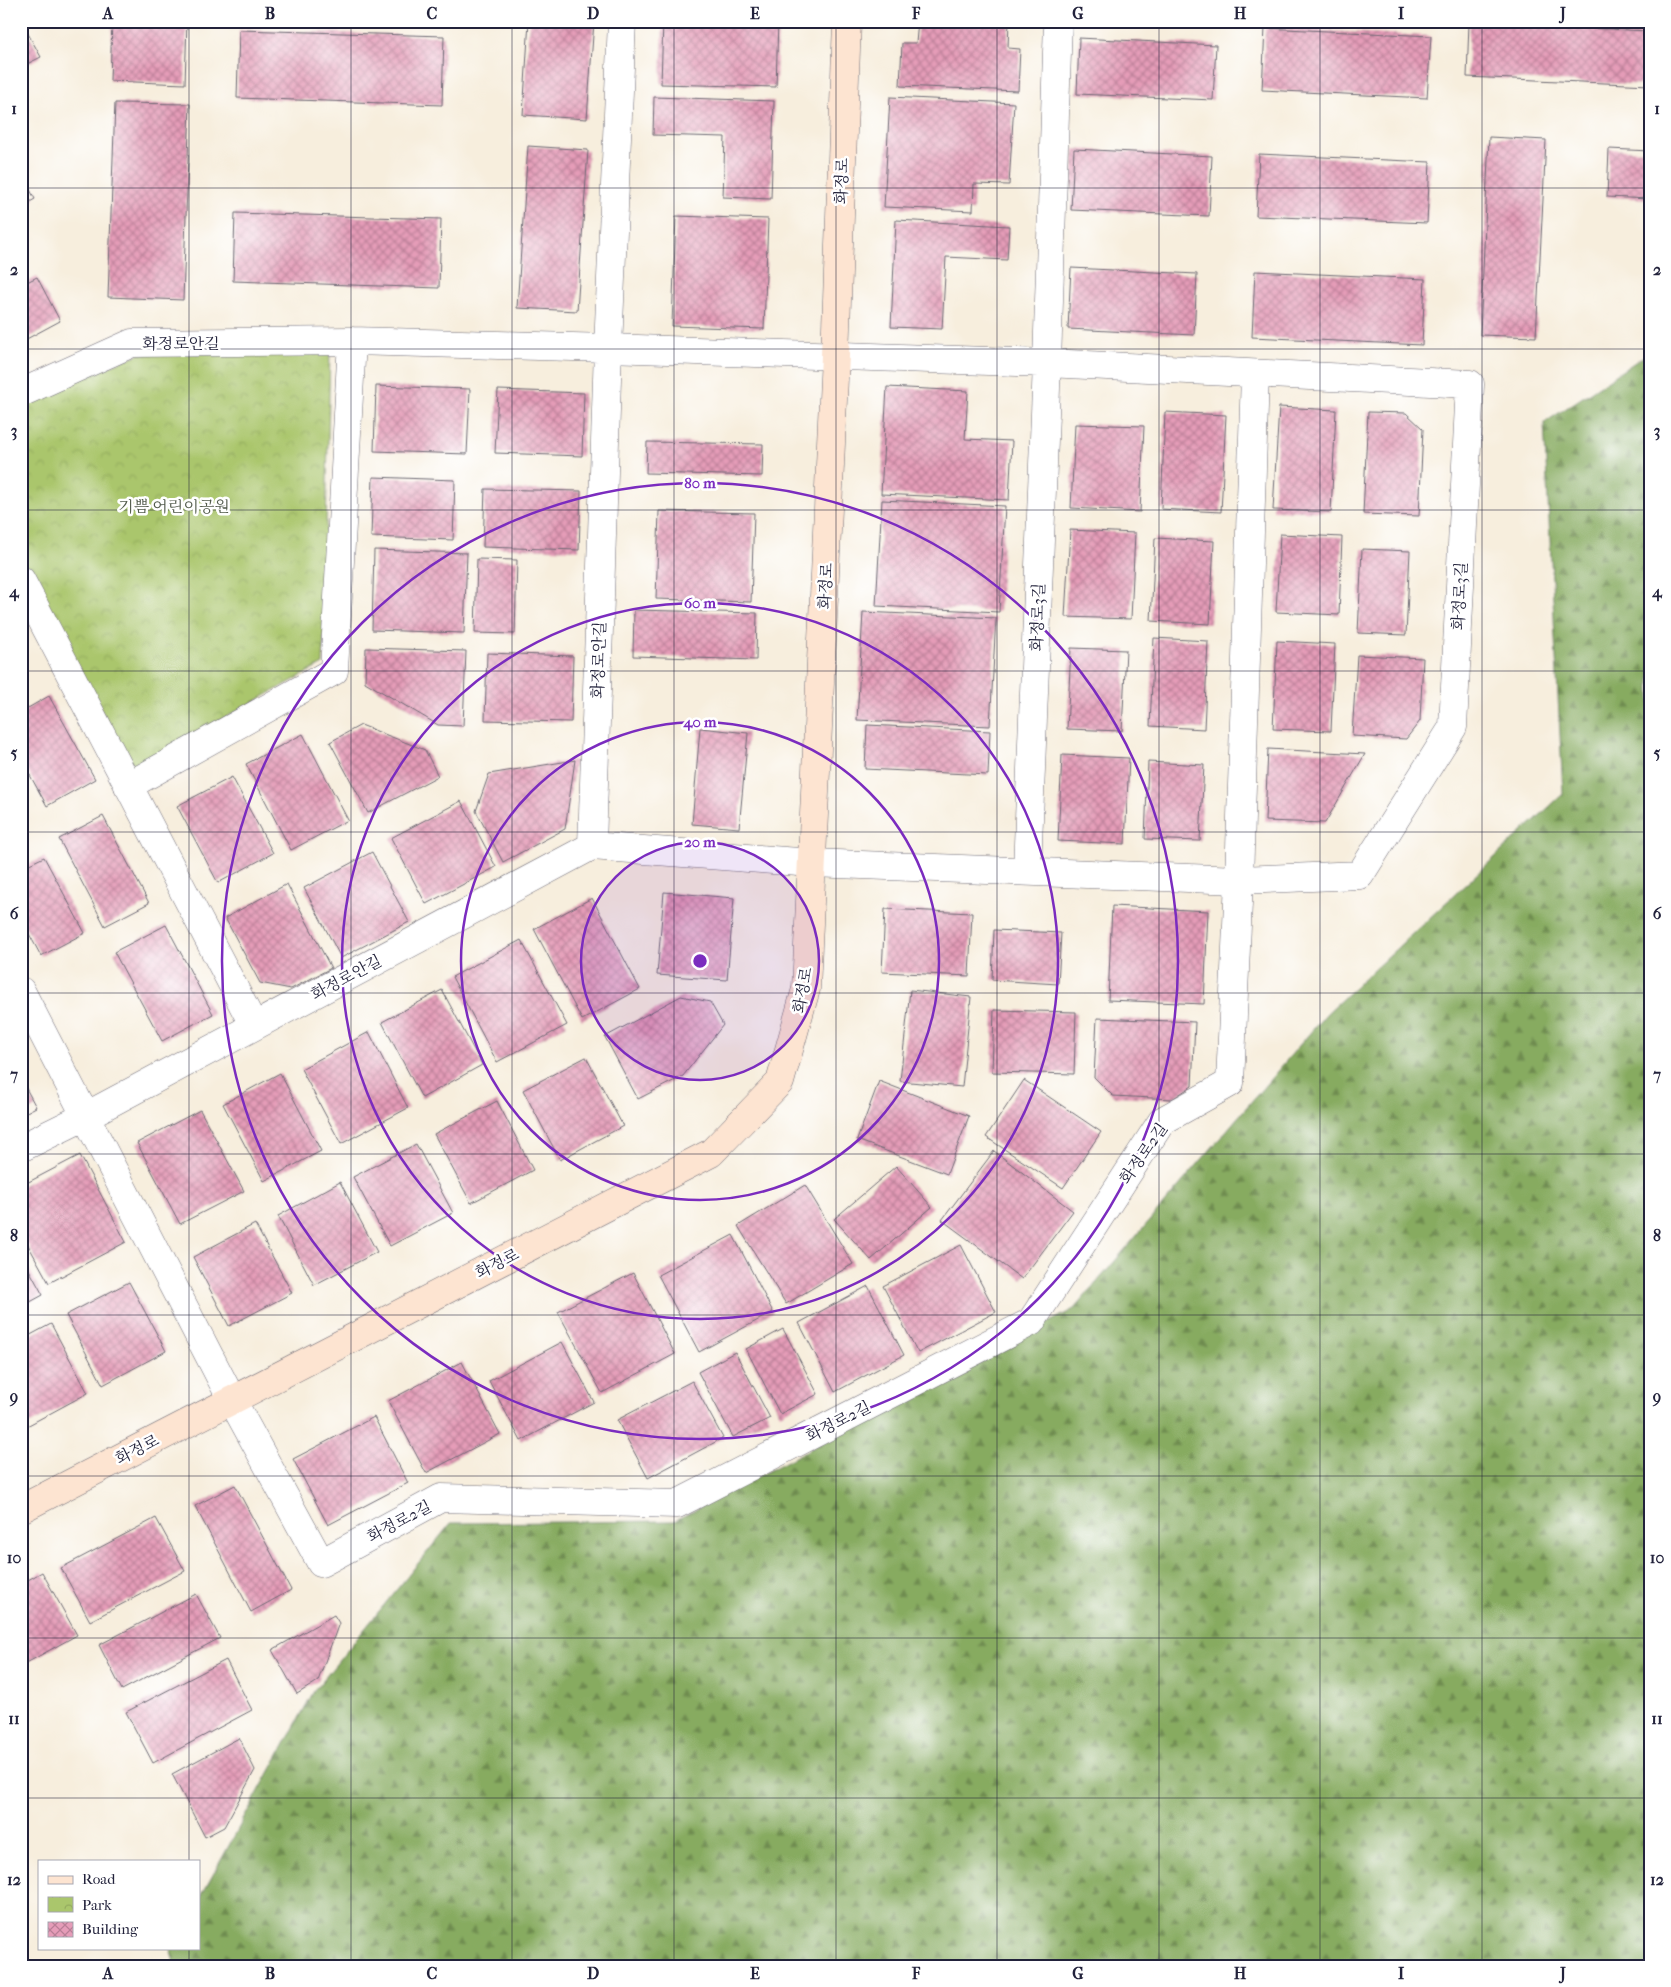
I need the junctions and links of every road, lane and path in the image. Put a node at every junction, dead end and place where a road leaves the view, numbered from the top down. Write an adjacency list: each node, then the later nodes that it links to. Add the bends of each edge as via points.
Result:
1 (622, 21): 5 (street)
2 (847, 21): 6 (street, 화정로)
3 (1058, 21): 7 (street)
4 (352, 341): 5 (street, 화정로안길); 9 (street, 화정로안길, via 132,343); 11 (street, via 334,671)
5 (608, 348): 6 (street, 화정로3길); 12 (street, 화정로안길)
6 (835, 356): 7 (street, 화정로3길); 13 (street, 화정로)
7 (1047, 364): 8 (street, 화정로3길); 14 (street, 화정로3길)
8 (1255, 374): 15 (street); 15 (street, 화정로3길, via 1470,384 1453,726 1360,875)
9 (21, 393)
10 (21, 580): 11 (street)
11 (128, 786): 17 (street)
12 (592, 846): 13 (street, 화정로3길); 17 (street, 화정로안길)
13 (812, 863): 14 (street, 화정로3길); 20 (street, 화정로, via 806,989 780,1082 711,1153)
14 (1027, 870): 15 (street, 화정로3길)
15 (1239, 880): 20 (street, 화정로2길, via 1230,1083 1162,1121 1031,1322 677,1504 441,1498 321,1563)
16 (21, 991): 18 (street)
17 (254, 1026): 18 (street, 화정로안길)
18 (86, 1116): 19 (street, 화정로안길); 20 (street)
19 (21, 1148)
20 (232, 1400): 21 (street, 화정로)
21 (21, 1509)

